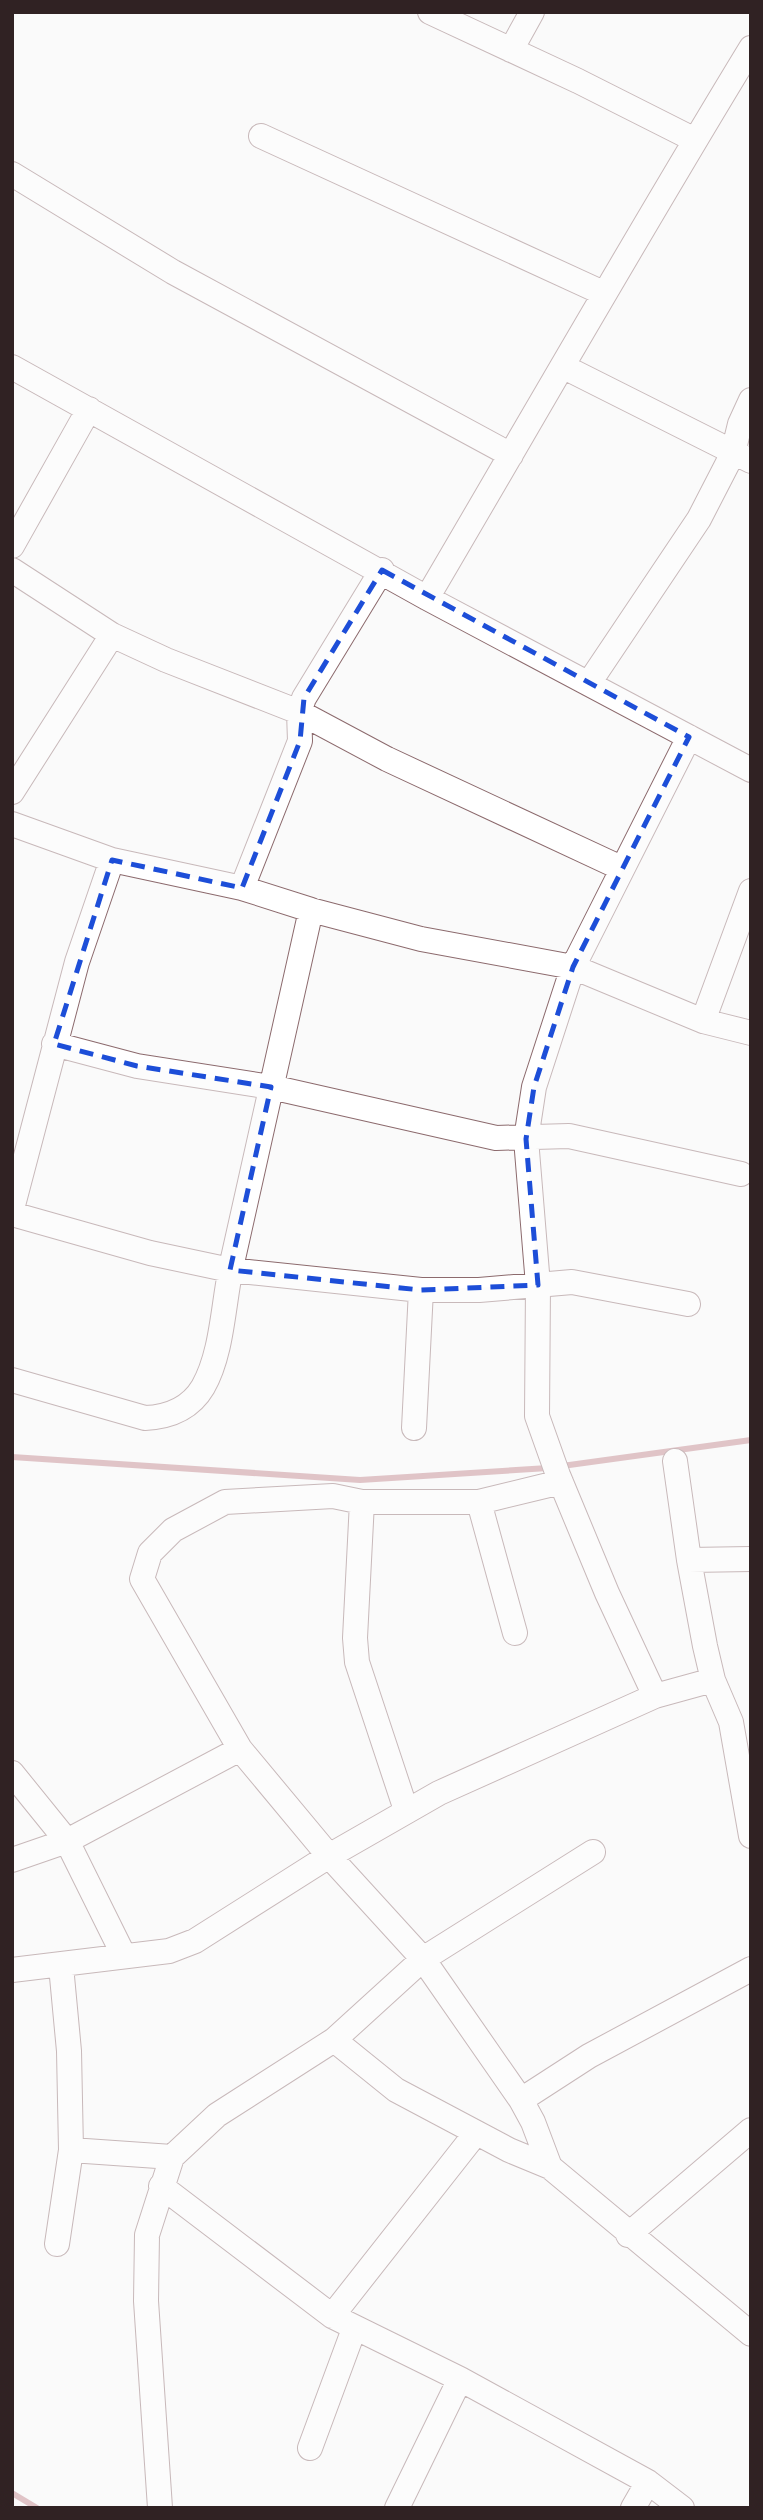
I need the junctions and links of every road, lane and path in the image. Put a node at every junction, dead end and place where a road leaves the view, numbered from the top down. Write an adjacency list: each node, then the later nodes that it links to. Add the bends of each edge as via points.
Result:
1 (430, 12): 4 (street)
2 (532, 12): 4 (street)
3 (751, 48): 6 (street)
4 (511, 50): 6 (street)
5 (261, 136): 8 (street)
6 (695, 140): 8 (street)
7 (12, 174): 13 (street, via 173,272)
8 (603, 293): 10 (street)
9 (12, 367): 12 (street)
10 (564, 367): 13 (street); 14 (street)
11 (751, 400): 14 (street, via 740,424)
12 (89, 409): 15 (street); 17 (street)
13 (511, 455): 18 (street)
14 (742, 457): 20 (street)
15 (12, 546)
16 (12, 570): 19 (street)
17 (382, 570): 18 (street); 21 (street)
18 (427, 598): 20 (street)
19 (112, 635): 21 (street); 24 (street)
20 (589, 683): 22 (street)
21 (299, 712): 27 (street, via 387,759); 28 (street, via 300,741)
22 (689, 737): 23 (street); 27 (street)
23 (751, 770)
24 (12, 792)
25 (12, 824): 26 (street)
26 (112, 860): 28 (street); 34 (street)
27 (621, 868): 31 (street)
28 (242, 888): 30 (street)
29 (751, 891): 32 (street)
30 (311, 910): 31 (street, via 421,939); 35 (street)
31 (573, 967): 32 (street); 36 (street, via 534,1087)
32 (704, 1021): 33 (street)
33 (751, 1033)
34 (54, 1044): 35 (street, via 137,1066); 38 (street)
35 (271, 1087): 36 (street, via 496,1138); 39 (street)
36 (526, 1139): 37 (street, via 569,1136); 40 (street)
37 (741, 1174)
38 (12, 1212): 39 (street, via 150,1253)
39 (230, 1270): 41 (street); 43 (street, via 204,1386 182,1409 145,1418)
40 (538, 1285): 41 (street); 42 (street, via 572,1282); 46 (street, via 536,1410)
41 (421, 1290): 44 (street)
42 (688, 1304)
43 (12, 1380)
44 (414, 1428)
45 (675, 1461): 50 (street)
46 (559, 1478): 48 (street); 53 (street)
47 (362, 1502): 48 (street); 55 (street, via 333,1496 225,1502 173,1530 150,1553 142,1579); 57 (street, via 357,1662)
48 (479, 1502): 51 (street)
49 (751, 1559): 50 (street)
50 (689, 1560): 52 (street)
51 (515, 1633)
52 (713, 1680): 53 (street); 54 (street)
53 (655, 1696): 57 (street)
54 (741, 1721): 58 (street)
55 (240, 1749): 59 (street); 61 (street)
56 (12, 1773): 59 (street)
57 (406, 1810): 61 (street)
58 (751, 1836)
59 (67, 1841): 62 (street); 63 (street)
60 (593, 1852): 64 (street)
61 (329, 1856): 63 (street, via 195,1941 169,1951); 64 (street)
62 (12, 1860)
63 (124, 1956): 65 (street)
64 (423, 1959): 68 (street); 69 (street)
65 (61, 1966): 67 (street); 72 (street)
66 (751, 1969): 69 (street, via 589,2056)
67 (12, 1970)
68 (334, 2040): 71 (street, via 396,2090); 73 (street, via 217,2115)
69 (521, 2100): 74 (street)
70 (751, 2130): 76 (street)
71 (476, 2133): 74 (street); 78 (street)
72 (71, 2150): 73 (street); 77 (street)
73 (172, 2157): 75 (street)
74 (550, 2167): 76 (street)
75 (161, 2186): 78 (street); 84 (street, via 147,2235 145,2301)
76 (628, 2235): 80 (street)
77 (57, 2244)
78 (332, 2316): 79 (street)
79 (354, 2329): 81 (street); 82 (street)
80 (751, 2334)
81 (460, 2379): 83 (street); 85 (street)
82 (310, 2448)
83 (648, 2482): 86 (street); 87 (street)
84 (160, 2508)
85 (397, 2508)
86 (633, 2508)
87 (682, 2508)

